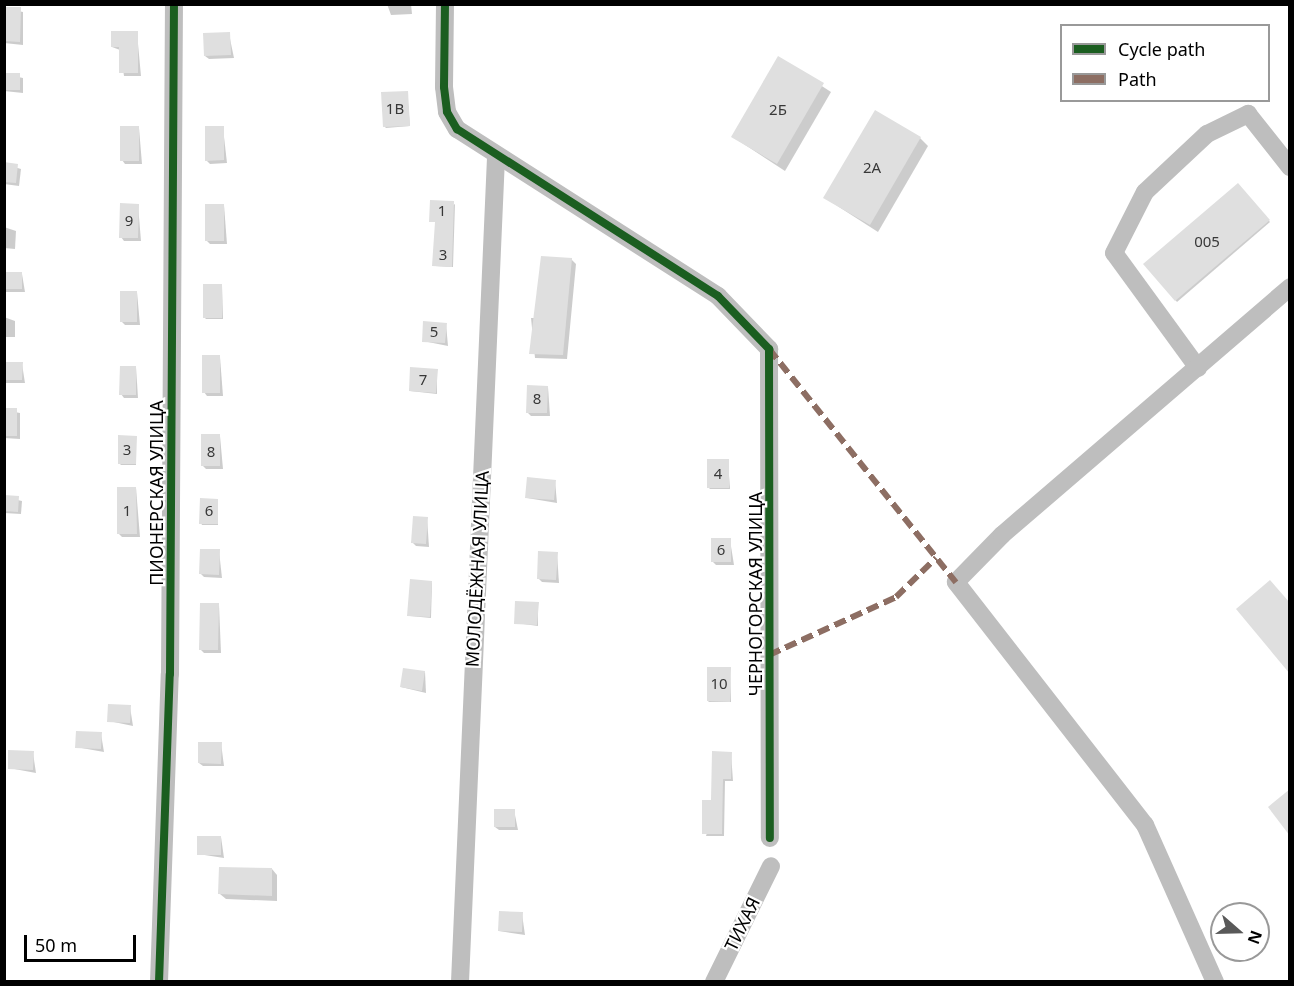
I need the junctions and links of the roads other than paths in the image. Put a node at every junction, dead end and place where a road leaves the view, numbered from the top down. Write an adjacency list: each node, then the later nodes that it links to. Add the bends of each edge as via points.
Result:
1 (174, 4): 9 (street, ПИОНЕРСКАЯ УЛИЦА, via 170,674)
2 (445, 4): 3 (street, via 447,112 457,129)
3 (496, 157): 7 (street, ЧЕРНОГОРСКАЯ УЛИЦА, via 718,296 769,349); 10 (street, МОЛОДЁЖНАЯ УЛИЦА)
4 (1290, 167): 6 (street, via 1248,114 1207,134 1145,192 1114,253)
5 (1290, 287): 6 (street)
6 (1198, 368): 12 (street, via 1002,535 957,582 1145,825)
7 (770, 838)
8 (771, 866): 11 (street, ТИХАЯ)
9 (159, 981)
10 (460, 981)
11 (714, 981)
12 (1215, 981)

